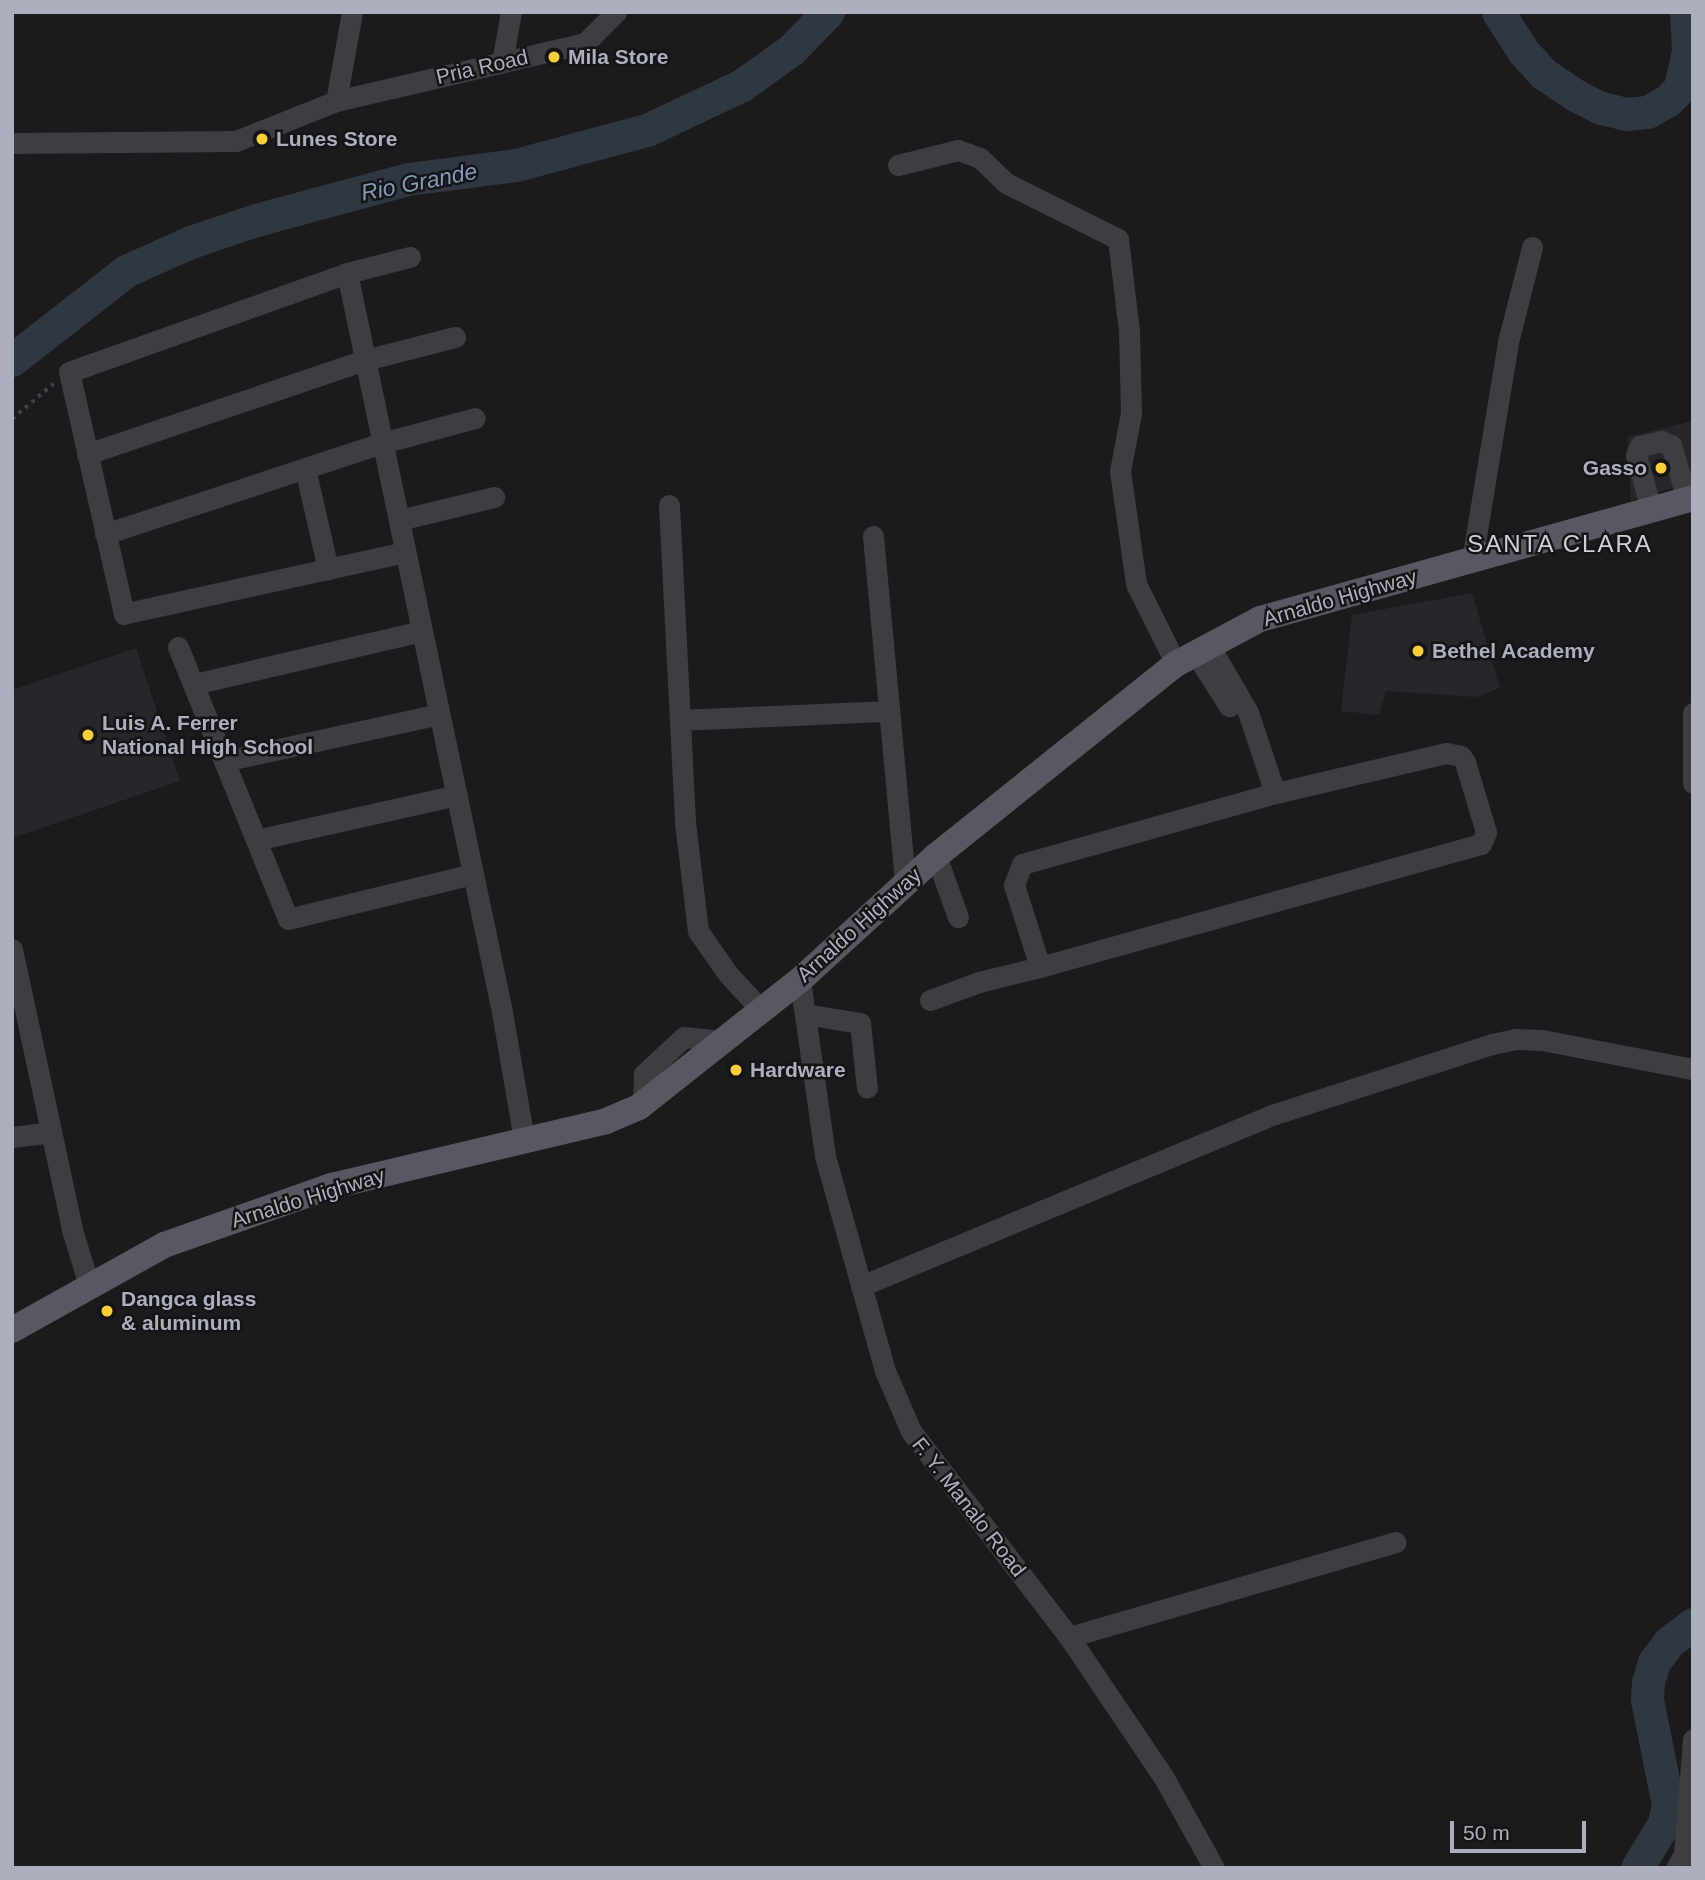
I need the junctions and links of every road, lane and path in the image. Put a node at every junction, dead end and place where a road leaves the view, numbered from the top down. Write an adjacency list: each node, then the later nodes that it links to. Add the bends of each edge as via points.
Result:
1 (352, 12): 5 (street)
2 (511, 12): 4 (street)
3 (616, 12): 4 (street, Pria Road, via 586,43)
4 (502, 62): 5 (street, Pria Road)
5 (336, 101): 6 (street, Pria Road, via 236,141)
6 (12, 143)
7 (898, 165): 31 (street, via 958,150 980,158 1006,183 1118,239 1129,331 1131,412 1120,471 1136,584)
8 (1532, 247): 27 (street, via 1508,341)
9 (410, 257): 10 (street)
10 (346, 273): 12 (street); 13 (street)
11 (456, 337): 12 (street)
12 (365, 360): 16 (street); 17 (street)
13 (69, 372): 15 (path); 17 (street)
14 (475, 418): 16 (street)
15 (12, 419)
16 (382, 443): 18 (street); 23 (street)
17 (87, 454): 24 (street)
18 (304, 468): 24 (street); 28 (street)
19 (494, 497): 23 (street)
20 (1690, 498): 22 (main road, Arnaldo Highway); 22 (street, via 1671,445 1661,441 1640,446 1636,455)
21 (669, 505): 36 (street)
22 (1651, 509): 27 (main road, Arnaldo Highway)
23 (399, 520): 26 (street)
24 (106, 534): 28 (street, via 124,614)
25 (873, 536): 33 (street)
26 (405, 552): 28 (street); 29 (street)
27 (1472, 560): 31 (main road, Arnaldo Highway, via 1260,619)
28 (328, 569)
29 (422, 631): 32 (street); 35 (street)
30 (178, 647): 32 (street)
31 (1194, 655): 40 (street, via 1242,714); 42 (main road, Arnaldo Highway)
32 (194, 684): 37 (street)
33 (889, 711): 36 (street); 44 (street)
34 (1693, 713): 38 (street)
35 (439, 714): 37 (street); 39 (street)
36 (680, 720): 50 (street, via 685,822 698,931)
37 (224, 761): 41 (street)
38 (1693, 783)
39 (457, 795): 41 (street); 43 (street)
40 (1268, 795): 47 (street, via 1022,864 1014,885); 47 (street, via 1455,753 1465,762 1486,837 1481,844)
41 (256, 840): 43 (street, via 288,919)
42 (936, 856): 44 (main road, Arnaldo Highway); 45 (street)
43 (473, 874): 56 (street)
44 (905, 884): 48 (main road, Arnaldo Highway)
45 (958, 917)
46 (12, 949): 54 (street)
47 (1040, 967): 49 (street)
48 (800, 980): 50 (main road, Arnaldo Highway); 51 (street, F. Y. Manalo Road)
49 (930, 1000)
50 (762, 1011): 56 (main road, Arnaldo Highway, via 643,1104 606,1121)
51 (805, 1014): 53 (street, via 860,1023); 58 (street, F. Y. Manalo Road, via 825,1156)
52 (1693, 1069): 58 (street, via 1542,1040 1492,1044 1275,1114)
53 (867, 1088)
54 (51, 1132): 55 (street); 57 (street)
55 (12, 1137)
56 (524, 1140): 57 (main road, Arnaldo Highway, via 332,1186 164,1245)
57 (89, 1285): 59 (main road, Arnaldo Highway)
58 (861, 1286): 61 (street, F. Y. Manalo Road, via 885,1371 911,1431)
59 (12, 1330)
60 (1395, 1542): 61 (street)
61 (1069, 1637): 64 (street, F. Y. Manalo Road, via 1164,1778)
62 (1693, 1739): 63 (street)
63 (1691, 1783): 65 (street, via 1684,1854)
64 (1214, 1868)
65 (1676, 1868)

